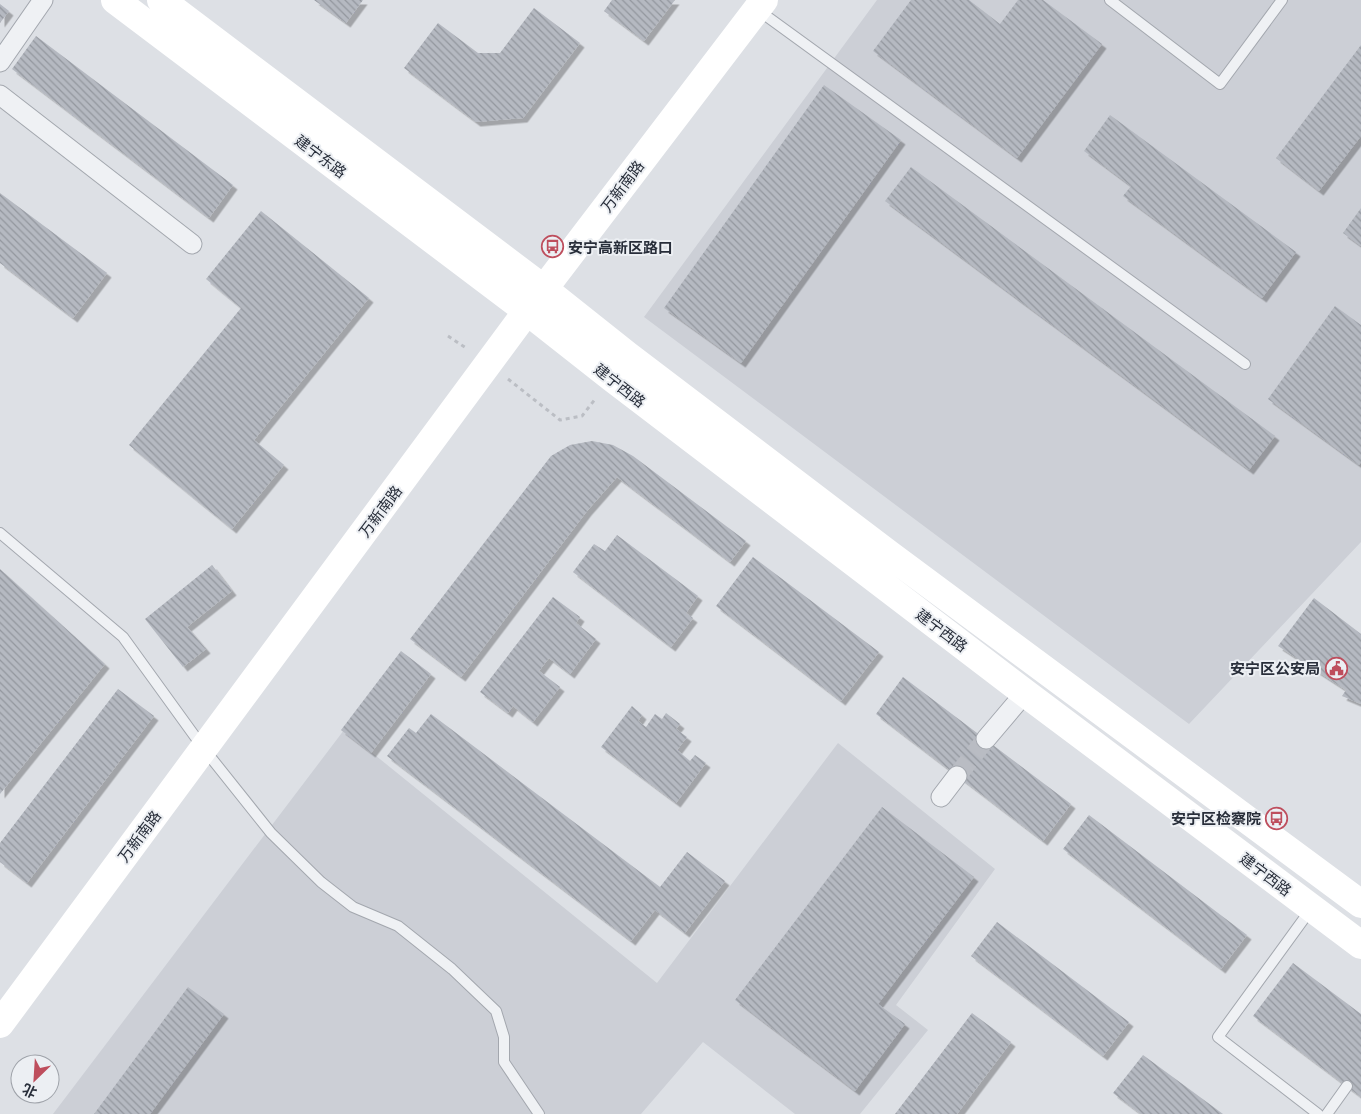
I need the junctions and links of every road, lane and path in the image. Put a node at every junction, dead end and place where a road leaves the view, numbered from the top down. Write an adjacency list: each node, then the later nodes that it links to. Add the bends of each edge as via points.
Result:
1 (42, 0): 7 (street)
2 (115, 0): 11 (main road, 建宁东路)
3 (161, 0): 10 (main road, 建宁东路)
4 (1110, 0): 5 (lane, via 1220,84)
5 (1282, 0)
6 (761, 5): 10 (main road, 万新南路); 14 (lane)
7 (0, 62)
8 (0, 95): 9 (street)
9 (192, 244)
10 (544, 289): 11 (main road, 万新南路); 22 (main road, 建宁西路, via 890,555)
11 (527, 311): 13 (main road, 万新南路); 15 (main road, 建宁西路)
12 (448, 336): 13 (path)
13 (489, 364): 15 (path, via 560,420 582,416); 19 (main road, 万新南路)
14 (1245, 364)
15 (612, 378): 17 (main road, 建宁西路)
16 (0, 533): 19 (lane, via 124,637)
17 (1025, 693): 18 (street); 23 (main road, 建宁西路)
18 (986, 740)
19 (204, 749): 25 (main road, 万新南路); 27 (lane, via 271,833 321,882 353,907 398,926 452,969 496,1011 504,1037 504,1062)
20 (957, 776): 21 (street)
21 (941, 797)
22 (1361, 904)
23 (1312, 908): 24 (main road, 建宁西路); 28 (lane, via 1218,1037)
24 (1361, 946)
25 (0, 1024)
26 (1347, 1086): 29 (lane)
27 (539, 1114)
28 (1318, 1114)
29 (1327, 1114)

